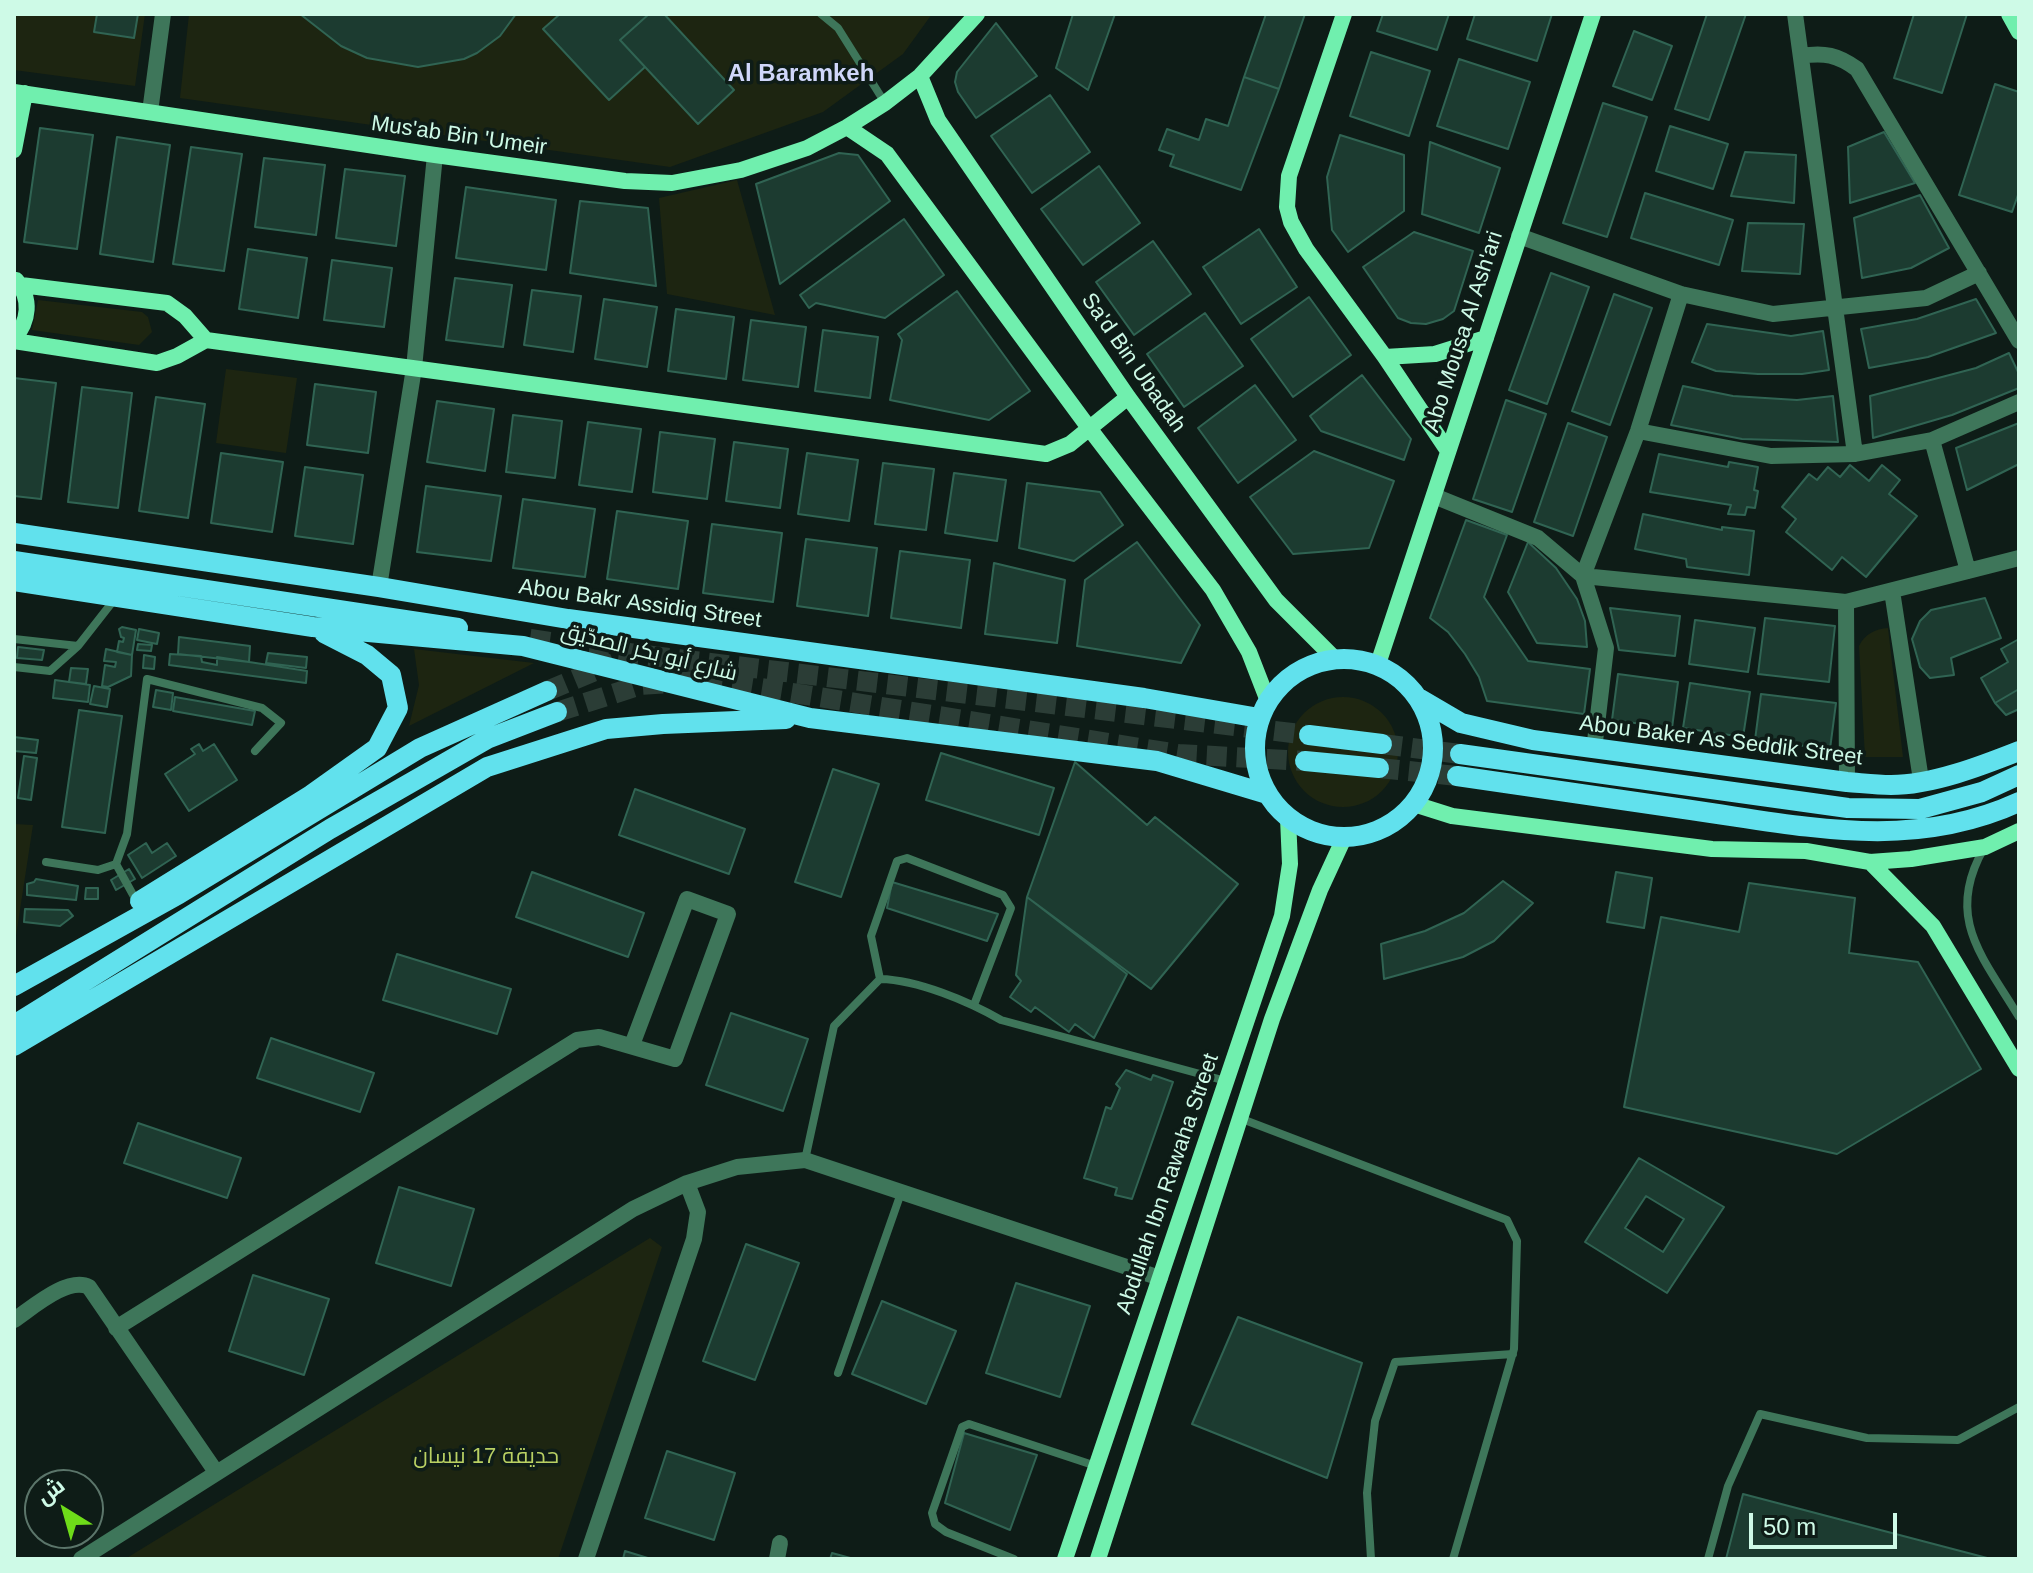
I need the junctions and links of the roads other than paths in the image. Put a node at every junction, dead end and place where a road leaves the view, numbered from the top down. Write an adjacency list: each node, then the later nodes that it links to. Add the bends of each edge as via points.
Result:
1 (163, 14): 13 (street)
2 (821, 14): 12 (lane, via 838,28)
3 (977, 14): 10 (street, Mus'ab Bin 'Umeir)
4 (1344, 14): 26 (street, via 1289,176 1287,207 1297,236)
5 (1593, 14): 17 (street, Abo Mousa Al Ash'ari)
6 (1795, 14): 9 (street)
7 (2009, 14): 8 (street)
8 (2019, 32)
9 (1801, 56): 18 (street, via 1841,57 1857,69); 21 (street)
10 (920, 76): 12 (street, Mus'ab Bin 'Umeir); 28 (street, Sa'd Bin Ubadah, via 938,120)
11 (19, 93): 13 (street, Mus'ab Bin 'Umeir); 15 (street)
12 (885, 103): 14 (street, Mus'ab Bin 'Umeir)
13 (150, 112): 16 (street, Mus'ab Bin 'Umeir)
14 (847, 127): 16 (street, Mus'ab Bin 'Umeir, via 807,148 741,170 672,183); 30 (street, via 887,154)
15 (14, 150)
16 (435, 155): 27 (street)
17 (1519, 236): 20 (street); 22 (street, Abo Mousa Al Ash'ari)
18 (1979, 273): 21 (street, via 1926,298); 25 (street)
19 (18, 281): 23 (street, via 28,308); 24 (street, via 167,303)
20 (1681, 294): 21 (street, via 1773,314); 31 (street)
21 (1836, 309): 34 (street)
22 (1486, 338): 26 (street, via 1435,354); 33 (street, Abo Mousa Al Ash'ari)
23 (14, 340): 24 (street, via 157,363)
24 (206, 340): 27 (street)
25 (2019, 341)
26 (1385, 357): 33 (street)
27 (414, 368): 30 (street, via 1046,454); 42 (street)
28 (1128, 397): 30 (street); 50 (street, Sa'd Bin Ubadah, via 1276,600)
29 (2019, 402): 32 (street)
30 (1089, 428): 55 (street, via 1213,590 1249,652)
31 (1638, 431): 34 (street, via 1771,456); 40 (street)
32 (1932, 440): 34 (street); 39 (street)
33 (1448, 451): 35 (street, Abo Mousa Al Ash'ari)
34 (1855, 454)
35 (1434, 496): 40 (street, via 1538,538); 51 (street, Abo Mousa Al Ash'ari)
36 (14, 533): 42 (main road, Abou Bakr Assidiq Street)
37 (2019, 558): 39 (street)
38 (14, 561): 48 (main road)
39 (1968, 571): 43 (street)
40 (1583, 576): 45 (street); 60 (street, via 1606,648)
41 (14, 581): 44 (main road, شارع أبو بكر الصدّيق)
42 (379, 587): 55 (main road, Abou Bakr Assidiq Street, via 568,619)
43 (1892, 591): 45 (street); 68 (street)
44 (117, 597): 46 (main road, شارع أبو بكر الصدّيق); 49 (lane)
45 (1846, 602): 69 (street)
46 (313, 627): 57 (main road, شارع أبو بكر الصدّيق, via 523,646); 80 (main road, via 367,655 391,675 398,708 377,748)
47 (14, 639): 49 (lane)
48 (530, 639)
49 (78, 646): 52 (lane, via 50,671)
50 (1335, 659): 51 (main road); 55 (main road, via 1308,666 1285,680)
51 (1378, 664): 54 (main road)
52 (14, 667)
53 (547, 691): 82 (main road, via 420,748 179,894)
54 (1420, 699): 60 (main road, Abou Baker As Seddik Street, via 1461,723); 72 (main road, via 1432,729 1433,761)
55 (1264, 710): 70 (main road, via 1254,744)
56 (557, 712): 85 (main road, via 487,739 330,829)
57 (810, 718): 70 (main road, شارع أبو بكر الصدّيق, via 1157,761); 87 (main road, via 606,729 487,767)
58 (1309, 735): 59 (main road)
59 (1382, 744)
60 (1594, 750): 69 (main road, Abou Baker As Seddik Street)
61 (255, 751): 79 (lane, via 281,723 262,708 147,679 127,834)
62 (2019, 751): 68 (main road, Abou Baker As Seddik Street)
63 (1460, 754): 66 (main road, via 1848,808 1920,809 1982,792)
64 (1305, 761): 65 (main road)
65 (1379, 768)
66 (2019, 775)
67 (1457, 776): 71 (main road, via 1846,832 1927,830 1989,816)
68 (1921, 780): 69 (main road, Abou Baker As Seddik Street, via 1893,785)
69 (1847, 782)
70 (1267, 794): 73 (main road)
71 (2019, 802)
72 (1414, 804): 75 (main road, via 1396,821); 78 (street, via 1452,816 1712,849 1806,851)
73 (1288, 818): 75 (main road, via 1314,832); 89 (street, Abdullah Ibn Rawaha Street, via 1290,864 1282,916)
74 (2019, 831): 76 (street)
75 (1344, 838): 90 (street, via 1272,1019)
76 (1985, 847): 78 (street); 84 (lane, via 1966,892 1967,920)
77 (46, 862): 79 (lane, via 98,870)
78 (1870, 862): 88 (street, via 1933,926)
79 (116, 864): 80 (lane)
80 (138, 903): 82 (main road)
81 (880, 979): 83 (lane); 83 (lane, via 871,936 897,861 907,858 1003,895 1011,908); 91 (lane, via 834,1026)
82 (14, 983)
83 (974, 1005): 89 (lane, via 1001,1020)
84 (2019, 1017)
85 (14, 1025)
86 (632, 1045): 86 (street, via 687,899 728,914 675,1059); 96 (street, via 599,1037 577,1040)
87 (14, 1046)
88 (2019, 1069)
89 (1226, 1081): 94 (street, Abdullah Ibn Rawaha Street)
90 (1242, 1119): 97 (lane, via 1507,1220 1517,1241); 106 (street)
91 (805, 1160): 92 (street, via 737,1167); 93 (street)
92 (687, 1183): 101 (street, via 633,1209); 103 (street, via 698,1212 694,1239)
93 (902, 1192): 94 (street); 98 (lane)
94 (1160, 1278): 100 (street, Abdullah Ibn Rawaha Street)
95 (14, 1320): 96 (street, via 68,1285 80,1283 89,1287)
96 (116, 1328): 101 (street)
97 (1513, 1354): 107 (lane, via 1395,1362 1375,1421 1367,1493); 108 (lane)
98 (838, 1373)
99 (2019, 1407): 109 (lane, via 1958,1440 1867,1438 1760,1414 1728,1486)
100 (1097, 1467): 104 (lane, via 969,1424 962,1427 932,1513 935,1524); 105 (street, Abdullah Ibn Rawaha Street)
101 (216, 1472): 102 (street)
102 (81, 1559)
103 (586, 1559)
104 (1014, 1559)
105 (1065, 1559)
106 (1098, 1559)
107 (1371, 1559)
108 (1453, 1559)
109 (1708, 1559)

